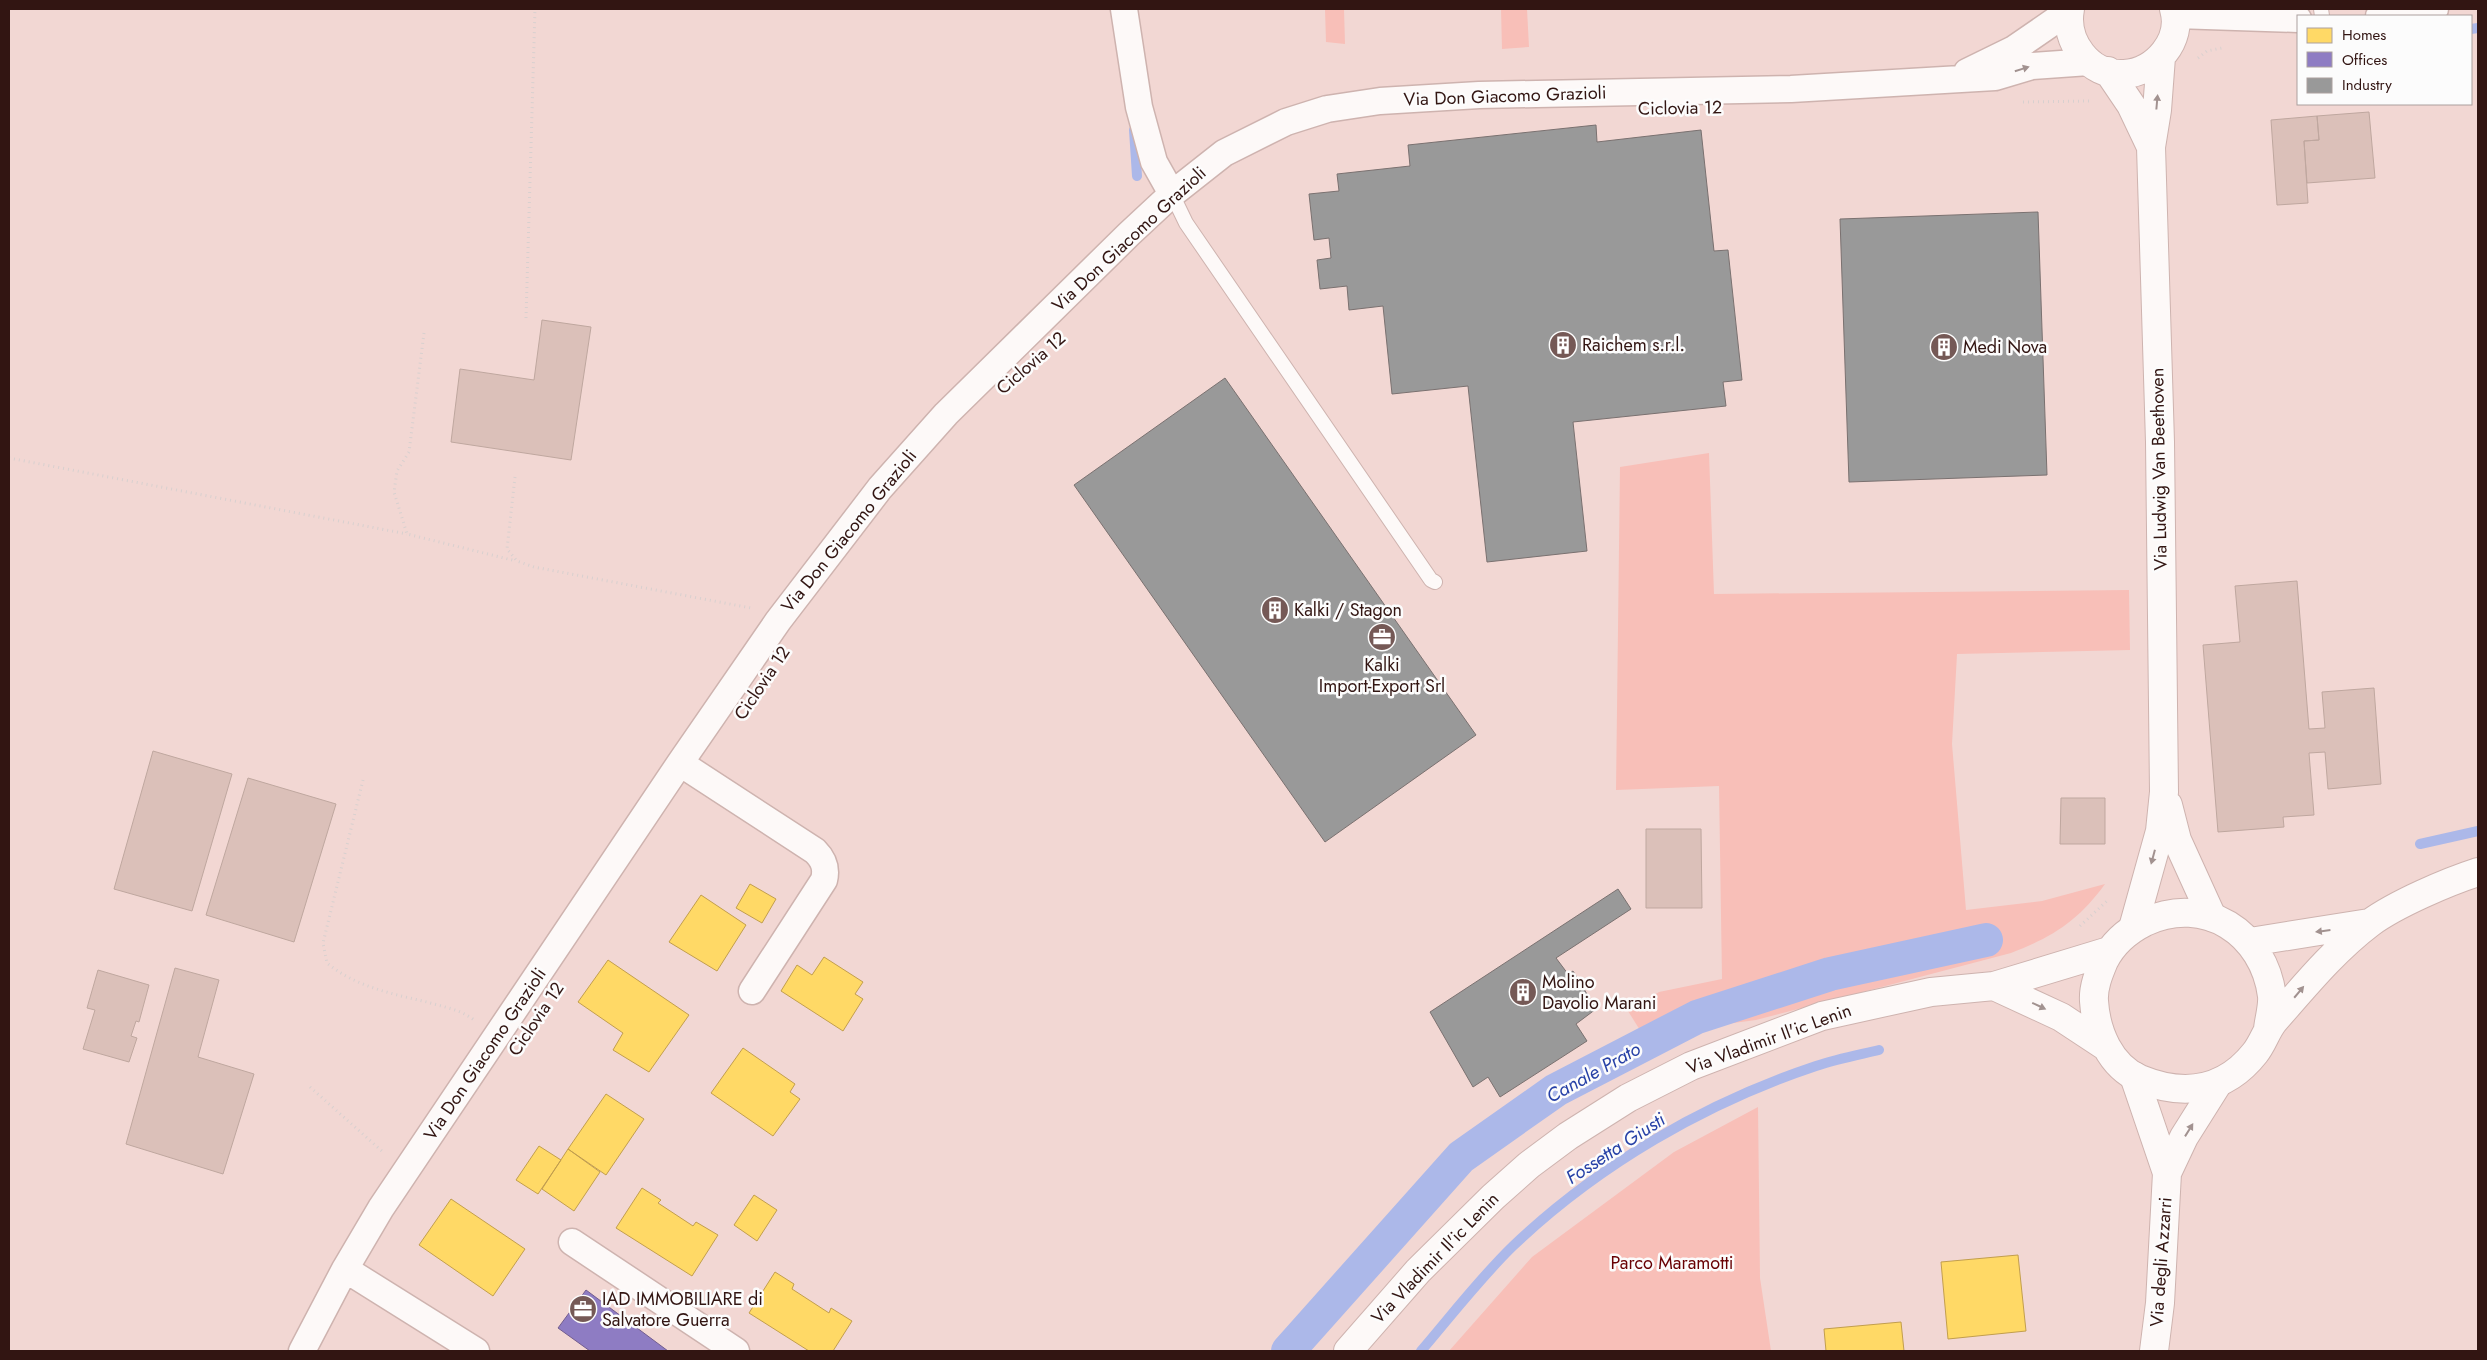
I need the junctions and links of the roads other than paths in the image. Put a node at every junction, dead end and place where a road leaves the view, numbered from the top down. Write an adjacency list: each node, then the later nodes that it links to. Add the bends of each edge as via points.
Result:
1 (1124, 9): 11 (street, via 1138,107 1154,162)
2 (2435, 9): 5 (street)
3 (2070, 10): 8 (main road, Via Ludwig Van Beethoven, via 2068,25 2072,39); 9 (street, Via Don Giacomo Grazioli, via 2014,49)
4 (2175, 12): 6 (street); 7 (main road, Via Ludwig Van Beethoven, via 2173,38)
5 (2388, 15)
6 (2297, 19)
7 (2161, 57): 8 (main road, Via Ludwig Van Beethoven, via 2137,71 2123,74); 10 (main road, Via Ludwig Van Beethoven, one-way to 7)
8 (2098, 66): 9 (street, Via Don Giacomo Grazioli, one-way to 8, via 1995,77 2032,66); 10 (main road, Via Ludwig Van Beethoven, via 2131,105)
9 (1957, 77): 11 (street, Via Don Giacomo Grazioli, via 1791,89 1479,95 1371,102 1327,109 1286,122 1224,153)
10 (2150, 147): 14 (main road, Via Ludwig Van Beethoven, via 2160,442)
11 (1172, 194): 12 (lane, via 1186,223); 13 (street, Via Don Giacomo Grazioli, via 946,414 880,488 784,614)
12 (1435, 582)
13 (680, 763): 22 (street, via 815,851 824,863 824,880); 29 (street, Via Don Giacomo Grazioli, via 496,1036)
14 (2164, 792): 16 (main road, Via Ludwig Van Beethoven, via 2177,840); 18 (main road, Via Ludwig Van Beethoven, one-way to 18, via 2160,831)
15 (2478, 872): 17 (main road, Via Vladimir Il'ic Lenin, via 2413,900)
16 (2212, 917): 18 (main road, Via Vladimir Il'ic Lenin, via 2185,912 2158,916); 19 (main road, Via Vladimir Il'ic Lenin, via 2233,927)
17 (2371, 923): 19 (main road, Via Vladimir Il'ic Lenin, one-way to 19); 23 (main road, Via Vladimir Il'ic Lenin, one-way to 17, via 2318,970)
18 (2133, 928): 20 (main road, Via Vladimir Il'ic Lenin)
19 (2250, 942): 23 (main road, Via Vladimir Il'ic Lenin, via 2266,968 2272,998)
20 (2109, 951): 21 (main road, Via Vladimir Il'ic Lenin); 24 (main road, Via Vladimir Il'ic Lenin, via 2098,974 2094,998 2096,1023)
21 (1994, 986): 24 (main road, Via Vladimir Il'ic Lenin, one-way to 24, via 2061,1017); 33 (main road, Via Vladimir Il'ic Lenin, via 1931,992 1822,1016 1691,1066 1628,1098 1568,1136 1493,1197 1418,1270)
22 (752, 991)
23 (2268, 1029): 26 (main road, Via Vladimir Il'ic Lenin, via 2257,1051 2240,1070)
24 (2106, 1046): 25 (main road, Via Vladimir Il'ic Lenin)
25 (2134, 1076): 26 (main road, Via Vladimir Il'ic Lenin, via 2161,1088 2190,1090); 27 (main road, Via degli Azzarri)
26 (2218, 1083): 27 (main road, Via degli Azzarri, one-way to 26, via 2184,1137)
27 (2167, 1174): 34 (main road, Via degli Azzarri)
28 (572, 1242): 32 (street)
29 (345, 1269): 30 (street, Via Don Giacomo Grazioli); 31 (street)
30 (302, 1351)
31 (476, 1351)
32 (736, 1351)
33 (1348, 1351)
34 (2154, 1351)

